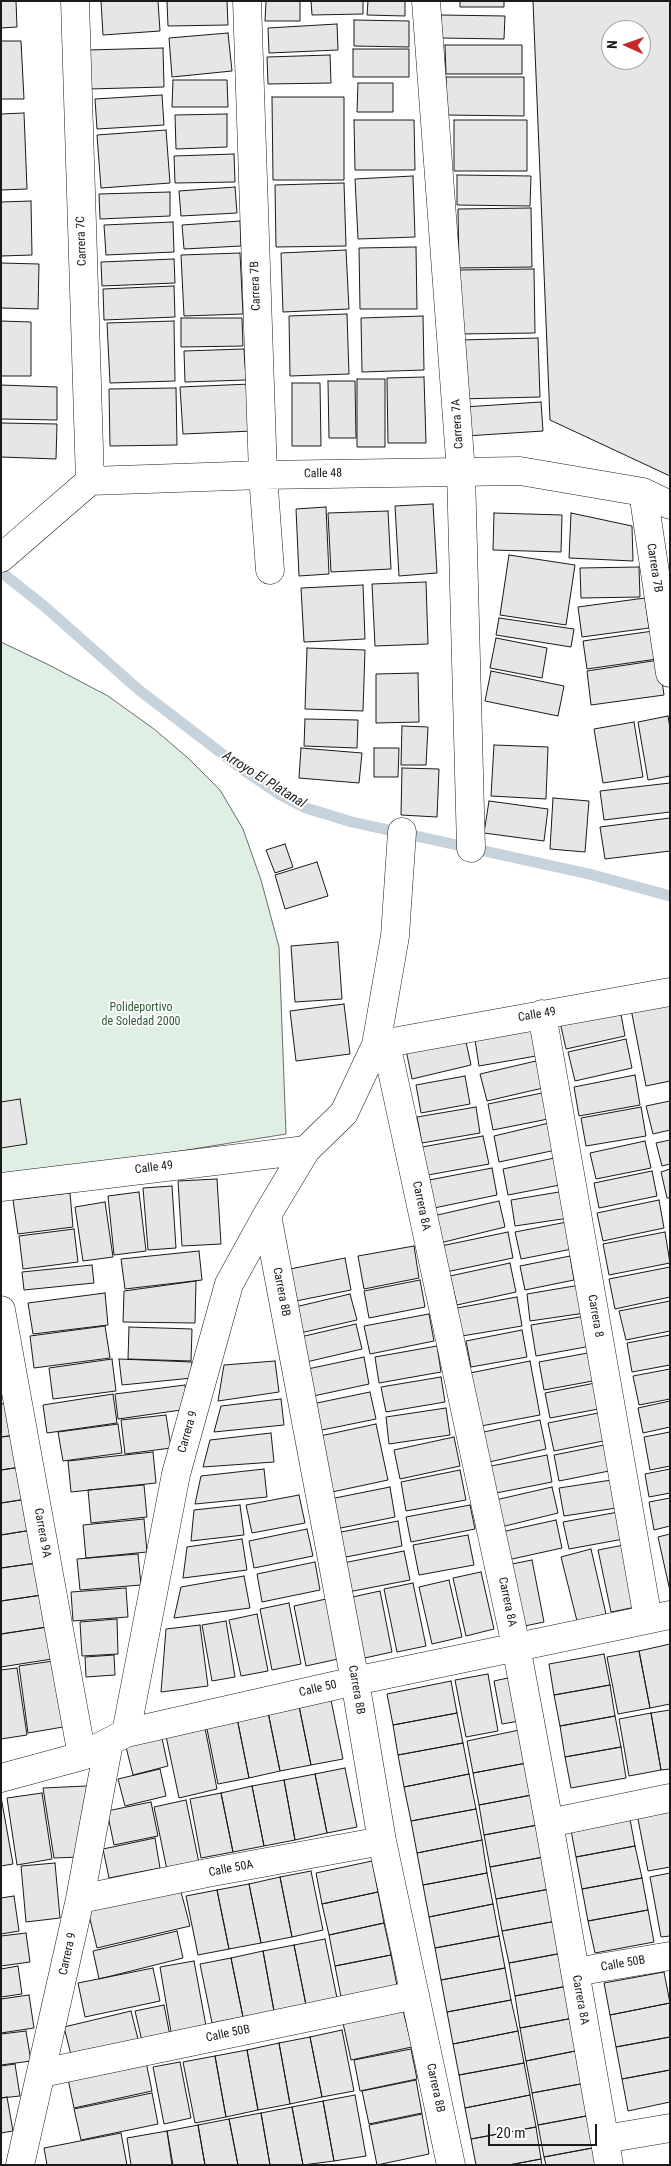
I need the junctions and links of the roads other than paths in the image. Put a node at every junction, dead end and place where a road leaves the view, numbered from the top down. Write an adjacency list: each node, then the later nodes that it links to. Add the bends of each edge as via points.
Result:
1 (75, 1): 6 (street, Carrera 7C)
2 (246, 1): 5 (street, Carrera 7B)
3 (426, 1): 4 (street, Carrera 7A)
4 (461, 472): 5 (street, Calle 48); 7 (street, Calle 48, via 520,472); 13 (street, Carrera 7A)
5 (263, 476): 6 (street, Calle 48); 10 (street, Carrera 7B)
6 (90, 481): 9 (street)
7 (643, 492): 8 (street, Calle 48); 11 (street, Carrera 7B)
8 (670, 505)
9 (5, 551)
10 (270, 570)
11 (670, 673)
12 (402, 832): 16 (street, via 395,936)
13 (471, 848)
14 (670, 992): 15 (street, Calle 49)
15 (542, 1014): 16 (street, Calle 49); 21 (street, Carrera 8)
16 (381, 1044): 17 (street, Carrera 9, via 344,1112); 22 (street, Carrera 8A)
17 (306, 1150): 18 (street, Calle 49); 19 (street, Carrera 9)
18 (1, 1187)
19 (267, 1215): 23 (street, Carrera 8B); 24 (street, Carrera 9, via 229,1284 176,1474)
20 (1, 1310): 25 (street, Carrera 9A)
21 (659, 1617): 22 (street, Calle 50)
22 (516, 1646): 23 (street, Calle 50); 28 (street, Carrera 8A)
23 (355, 1681): 24 (street, Calle 50); 29 (street, Carrera 8B)
24 (118, 1737): 25 (street, Calle 50); 30 (street, Carrera 9)
25 (82, 1756): 26 (street, Calle 50)
26 (1, 1778)
27 (670, 1798): 28 (street)
28 (549, 1823): 32 (street, Carrera 8A)
29 (382, 1840): 30 (street, Calle 50A); 33 (street, Carrera 8B)
30 (80, 1899): 34 (street, Carrera 9)
31 (670, 1956): 32 (street, Calle 50B)
32 (575, 1972): 36 (street, Carrera 8A)
33 (414, 1995): 34 (street, Calle 50B); 37 (street, Carrera 8B)
34 (42, 2073): 38 (street, Carrera 9)
35 (670, 2128): 36 (street)
36 (607, 2152)
37 (445, 2163)
38 (20, 2165)

